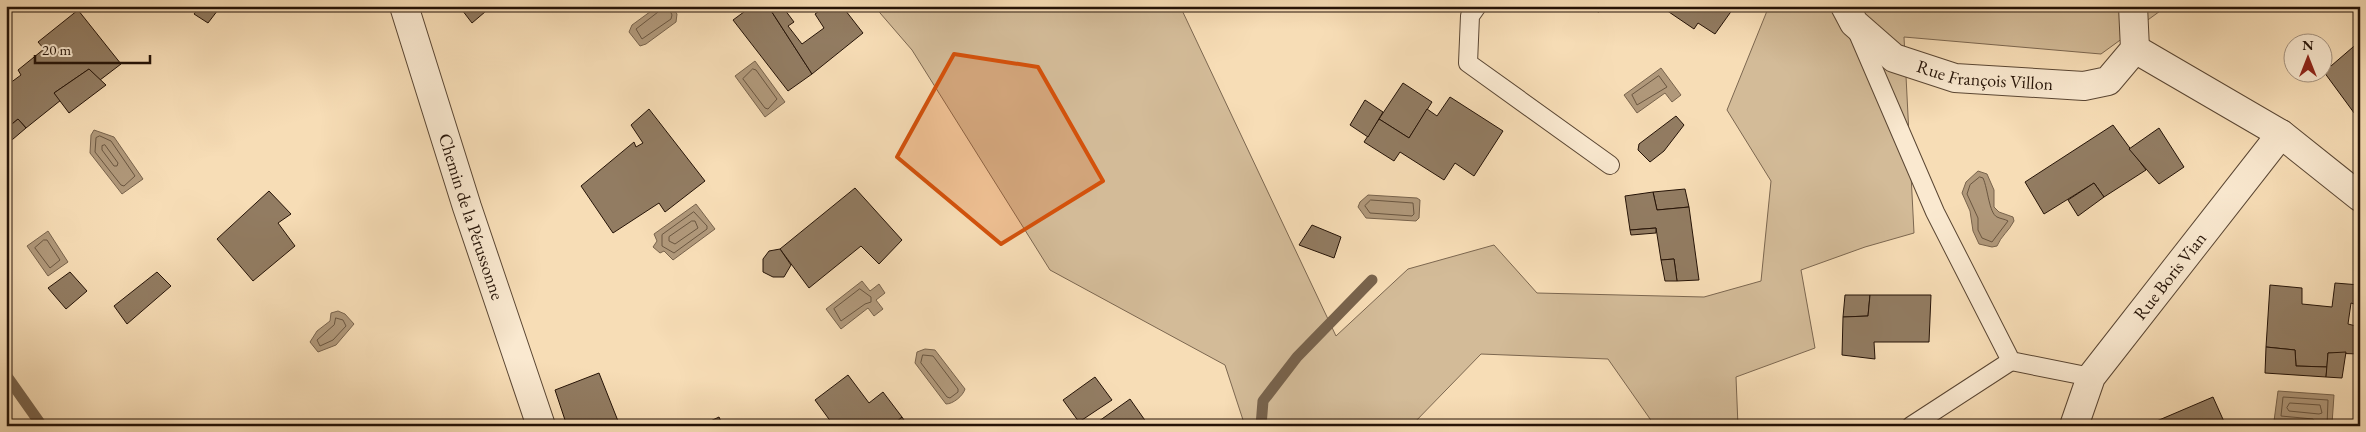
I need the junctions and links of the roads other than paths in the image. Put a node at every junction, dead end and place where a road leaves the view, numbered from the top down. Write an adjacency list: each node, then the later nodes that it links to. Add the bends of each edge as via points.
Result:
1 (404, 6): 11 (street, Chemin de la Pérussonne)
2 (1477, 6): 7 (lane, via 1470,16 1468,63)
3 (2133, 6): 5 (street)
4 (1849, 15): 5 (street, Rue François Villon, via 1894,58 1955,78 2084,86 2108,81); 9 (lane, via 1935,212)
5 (2135, 49): 6 (street)
6 (2281, 134): 8 (street); 10 (street, Rue Boris Vian)
7 (1610, 165)
8 (2360, 197)
9 (2011, 361): 10 (lane); 12 (lane)
10 (2091, 377): 13 (street, Rue Boris Vian)
11 (541, 426)
12 (1911, 426)
13 (2074, 426)

